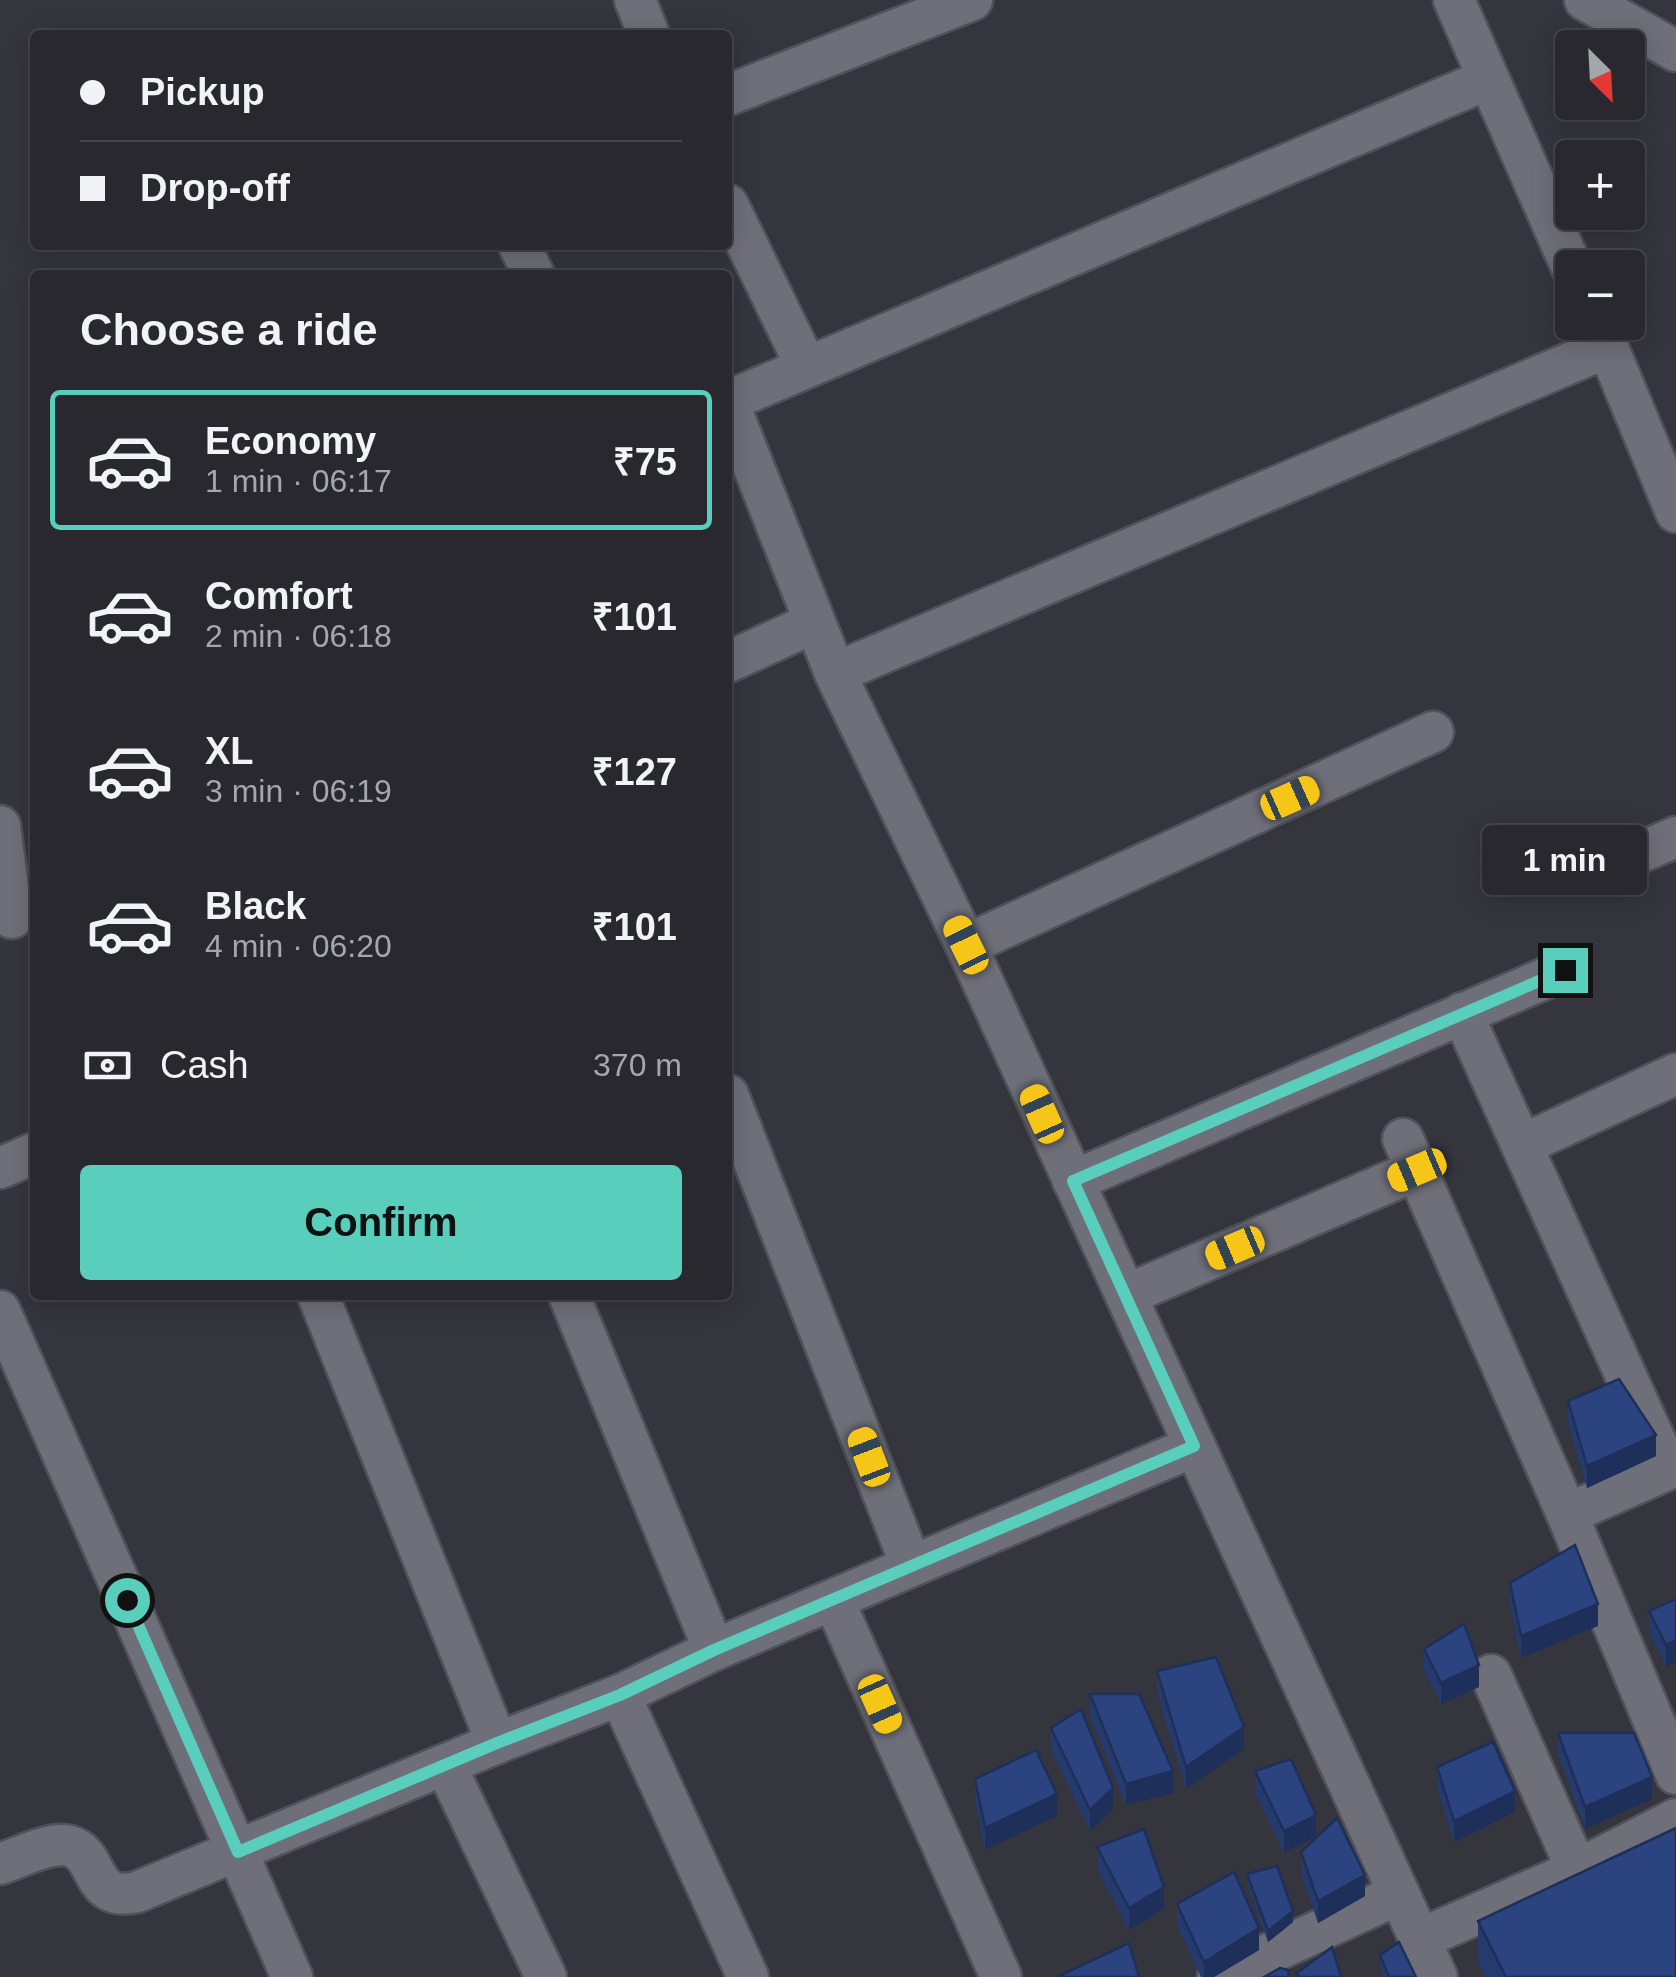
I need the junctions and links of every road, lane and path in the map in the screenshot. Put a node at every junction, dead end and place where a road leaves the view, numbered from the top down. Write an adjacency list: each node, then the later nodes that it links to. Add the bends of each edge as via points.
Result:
1 (635, 0): 5 (street)
2 (972, 0): 8 (street)
3 (1454, 0): 7 (street)
4 (1585, 0): 6 (street)
5 (647, 30)
6 (1676, 50)
7 (1488, 79): 10 (street); 13 (street)
8 (732, 92)
9 (732, 212): 13 (street)
10 (1564, 250)
11 (1592, 340): 19 (street)
12 (1605, 340): 16 (street)
13 (806, 366): 14 (street)
14 (732, 399)
15 (732, 411): 17 (street)
16 (1676, 512)
17 (813, 622): 18 (street); 19 (street)
18 (732, 660)
19 (835, 673): 25 (street)
20 (1433, 732): 25 (street)
21 (0, 826): 24 (street)
22 (1676, 838): 23 (street)
23 (1611, 865)
24 (16, 917)
25 (966, 945): 33 (street)
26 (1565, 970): 27 (street)
27 (1462, 1014): 30 (street); 33 (street)
28 (1676, 1074): 30 (street)
29 (732, 1106): 41 (street)
30 (1522, 1145): 39 (street)
31 (30, 1155): 32 (street)
32 (0, 1168)
33 (1073, 1181): 34 (street)
34 (1126, 1295): 38 (street); 40 (street, via 1410,1154)
35 (320, 1300): 46 (street)
36 (571, 1300): 43 (street)
37 (0, 1311): 50 (street)
38 (1194, 1446): 41 (street); 53 (street)
39 (1672, 1468): 40 (street)
40 (1568, 1514): 48 (street)
41 (912, 1566): 42 (street)
42 (834, 1601): 43 (street); 58 (street)
43 (714, 1650): 45 (street)
44 (1491, 1675): 52 (street)
45 (620, 1695): 46 (street); 57 (street)
46 (497, 1743): 47 (street)
47 (446, 1766): 50 (street); 56 (street)
48 (1676, 1774)
49 (1676, 1819): 52 (street)
50 (238, 1852): 51 (street, via 124,1895 104,1888 70,1846); 55 (street)
51 (0, 1864)
52 (1577, 1870): 54 (street)
53 (1399, 1894): 54 (street); 59 (street)
54 (1420, 1939): 60 (street)
55 (292, 1977)
56 (546, 1977)
57 (748, 1977)
58 (1001, 1977)
59 (1218, 1977)
60 (1437, 1977)

